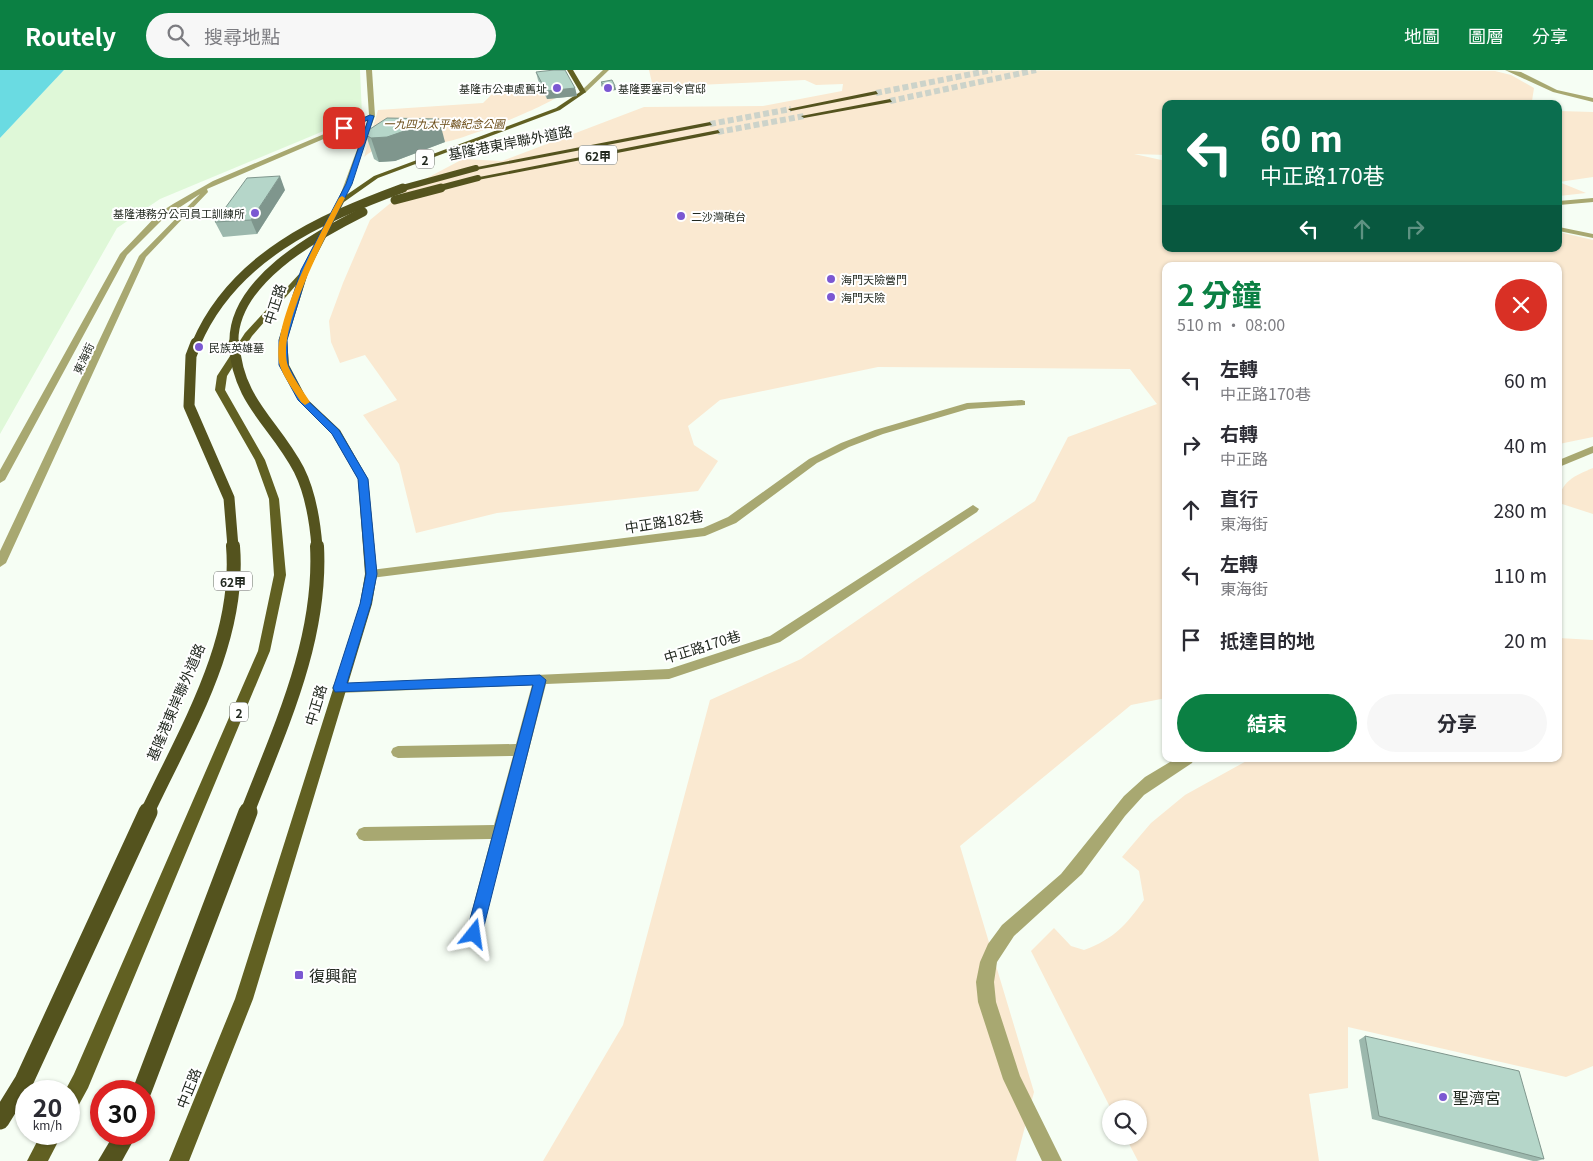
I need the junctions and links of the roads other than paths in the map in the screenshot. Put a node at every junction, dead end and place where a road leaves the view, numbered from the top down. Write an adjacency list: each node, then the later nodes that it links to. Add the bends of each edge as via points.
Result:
1 (369, 70): 10 (street)
2 (570, 70): 5 (main road)
3 (606, 70): 5 (street)
4 (1508, 70): 8 (street, via 1555,91)
5 (583, 92): 19 (main road, 中正路 / 2, via 551,112 376,177)
6 (876, 93): 9 (highway)
7 (890, 100): 11 (highway)
8 (1593, 100)
9 (791, 108)
10 (372, 116): 13 (street); 15 (street, 東海街)
11 (804, 116)
12 (710, 124): 16 (highway, 基隆港東岸聯外道路 / 62甲)
13 (360, 132): 15 (street); 19 (street)
14 (718, 132): 16 (highway, 基隆港東岸聯外道路 / 62甲)
15 (330, 134): 17 (street, 東海街)
16 (477, 173): 39 (highway, 基隆港東岸聯外道路 / 62甲, bridge, via 369,209 339,224 270,273 248,299 236,321 235,368 253,408 298,468 311,499 317,561 315,607 298,679); 41 (highway, 基隆港東岸聯外道路 / 62甲, bridge, via 402,188 326,218 297,234 269,252 239,278 204,324 190,356 189,406 229,498 234,558 230,615 217,662 24,1081)
17 (214, 182): 27 (street, 東海街, via 174,205 124,254); 29 (street, 東海街, via 143,256)
18 (1593, 200): 20 (street)
19 (340, 201): 23 (main road, 中正路 / 2)
20 (1562, 203)
21 (1562, 230): 22 (street)
22 (1593, 236)
23 (305, 270): 30 (main road, 中正路 / 2, via 283,340 284,365 303,400 336,432 363,479); 40 (main road, 中正路 / 2, via 248,335 222,376 220,390 260,460 274,499 280,575 264,651)
24 (1022, 403): 30 (street, 中正路182巷, via 967,406 845,445 812,461 732,520 705,532)
25 (1593, 450): 26 (street)
26 (1562, 463)
27 (0, 480)
28 (973, 509): 31 (street, 中正路170巷, via 775,639 670,674)
29 (0, 563)
30 (372, 574): 32 (main road, 中正路 / 2)
31 (540, 680): 32 (street, 中正路170巷); 33 (street)
32 (340, 688): 46 (main road, 中正路 / 2, via 244,999)
33 (522, 750): 34 (street); 36 (street)
34 (398, 752)
35 (1182, 762): 47 (street, via 1140,789 1068,877 1003,937 987,964 987,1002 1009,1070)
36 (501, 832): 37 (street); 38 (street)
37 (364, 834)
38 (474, 934)
39 (146, 1080)
40 (80, 1082)
41 (0, 1120)
42 (46, 1145): 44 (main road)
43 (119, 1145): 45 (highway)
44 (37, 1161)
45 (109, 1161)
46 (179, 1161)
47 (1052, 1161)

